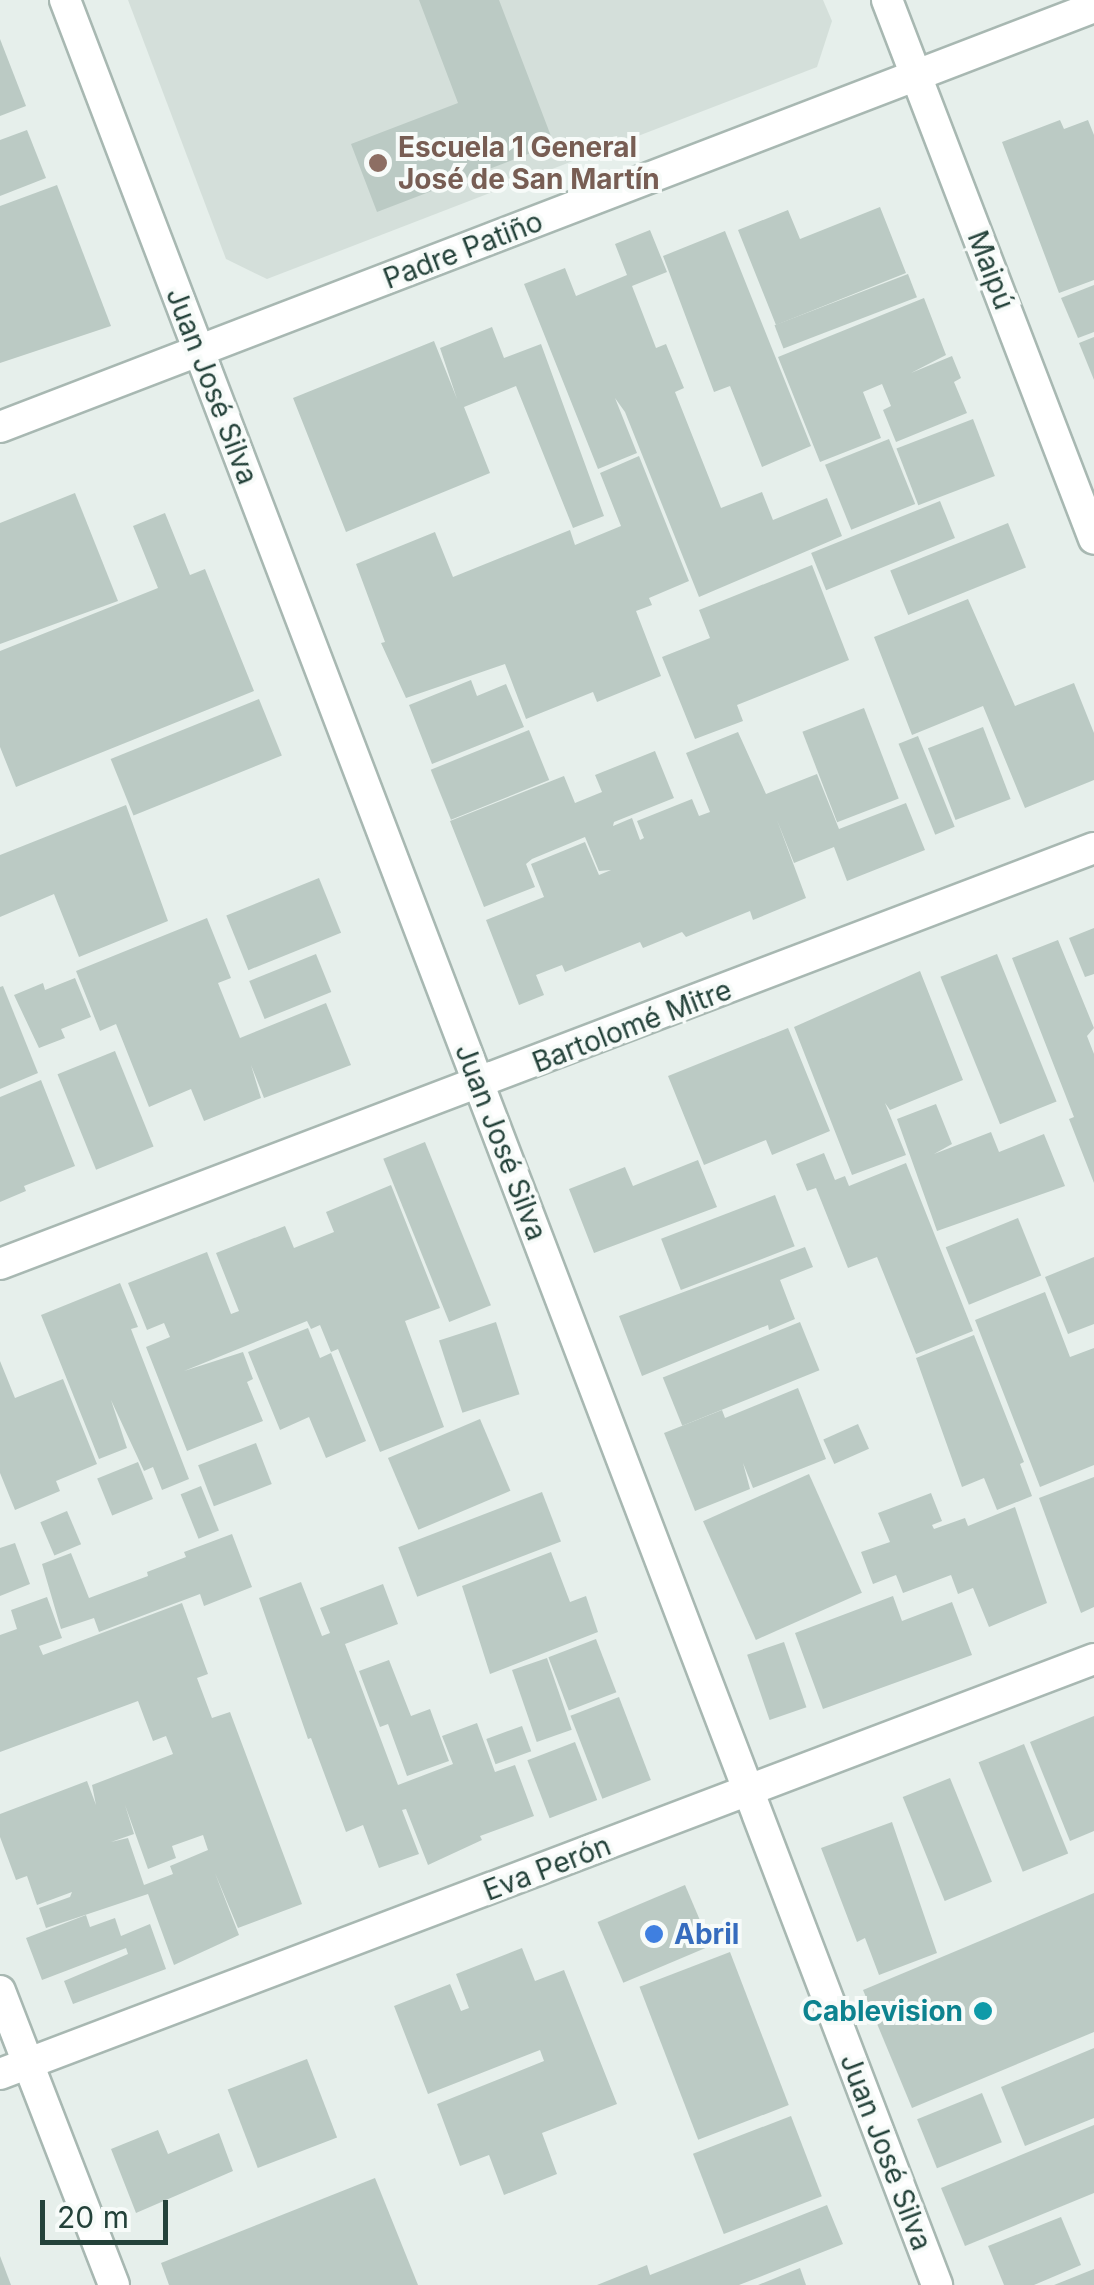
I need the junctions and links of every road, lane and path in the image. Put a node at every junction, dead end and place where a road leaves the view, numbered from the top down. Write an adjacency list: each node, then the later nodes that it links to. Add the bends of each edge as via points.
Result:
1 (66, 0): 5 (street, Juan José Silva)
2 (887, 0): 4 (street, Maipú)
3 (1094, 6): 4 (street, Padre Patiño)
4 (916, 74): 5 (street, Padre Patiño); 7 (street, Maipú)
5 (200, 352): 6 (street, Padre Patiño); 9 (street, Juan José Silva)
6 (0, 427)
7 (1094, 540)
8 (1094, 848): 9 (street, Bartolomé Mitre)
9 (479, 1085): 10 (street, Bartolomé Mitre); 12 (street, Juan José Silva)
10 (0, 1264)
11 (1094, 1659): 12 (street, Eva Perón)
12 (748, 1792): 14 (street, Eva Perón); 16 (street, Juan José Silva)
13 (0, 1992): 14 (street)
14 (14, 2069): 15 (street)
15 (114, 2285)
16 (937, 2285)

